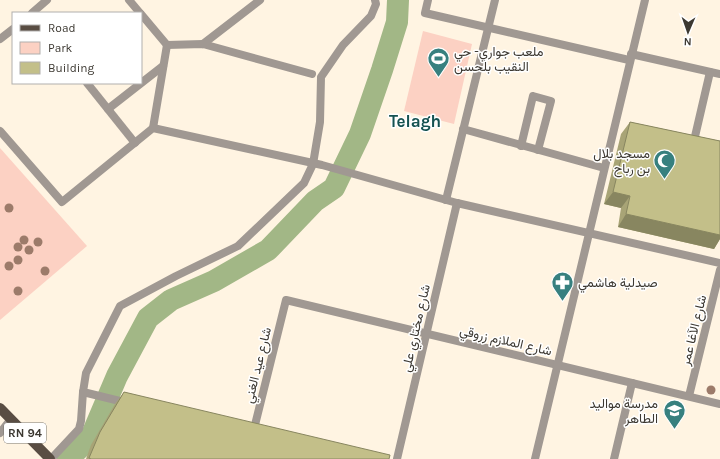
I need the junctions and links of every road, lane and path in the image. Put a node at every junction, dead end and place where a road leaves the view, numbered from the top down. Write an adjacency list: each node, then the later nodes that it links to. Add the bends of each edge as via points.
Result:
1 (46, 0): 8 (street)
2 (129, 0): 9 (street)
3 (260, 0): 14 (street)
4 (375, 0): 32 (street, via 371,16 343,45 321,77 320,122)
5 (428, 0): 11 (street, via 425,13)
6 (495, 0): 11 (street)
7 (645, 0): 16 (street)
8 (33, 12)
9 (139, 12)
10 (142, 15): 15 (street)
11 (488, 28): 16 (street); 26 (street)
12 (12, 29): 13 (street)
13 (0, 39)
14 (203, 44): 15 (street); 19 (street)
15 (167, 45): 17 (street)
16 (630, 57): 18 (street); 33 (street, via 618,127)
17 (163, 66): 21 (street); 25 (street)
18 (710, 72): 20 (street); 29 (street, via 693,145)
19 (312, 74)
20 (720, 74)
21 (142, 82)
22 (87, 84): 24 (street)
23 (140, 84): 24 (street)
24 (108, 109): 28 (street)
25 (152, 128): 28 (street); 32 (street)
26 (463, 129): 30 (street); 34 (street)
27 (0, 131): 28 (street, via 62,202)
28 (135, 143)
29 (686, 144)
30 (521, 146): 31 (street); 31 (street, via 533,96 550,101)
31 (538, 150): 33 (street)
32 (313, 164): 34 (street); 43 (street, via 304,183 238,246 120,306 86,373)
33 (604, 168): 36 (street)
34 (446, 200): 35 (street)
35 (457, 203): 36 (street); 40 (street, شارع مختاري علي)
36 (588, 232): 37 (street); 41 (street)
37 (720, 263)
38 (720, 270): 44 (street, شارع الآغا عمر)
39 (286, 300): 40 (street, شارع الملازم زروقي); 50 (street, شارع عيد الغني)
40 (425, 333): 41 (street, شارع الملازم زروقي); 52 (street, شارع مختاري علي)
41 (557, 365): 42 (street, شارع الملازم زروقي); 53 (street)
42 (632, 383): 44 (street, شارع الملازم زروقي); 54 (street)
43 (83, 392): 46 (street); 51 (street, via 79,429)
44 (689, 396): 45 (street, شارع الملازم زروقي)
45 (720, 404)
46 (138, 406)
47 (0, 408): 48 (main road, RN 94)
48 (11, 419): 49 (street); 51 (main road, RN 94)
49 (0, 433)
50 (252, 436)
51 (50, 459)
52 (397, 459)
53 (535, 459)
54 (614, 459)

